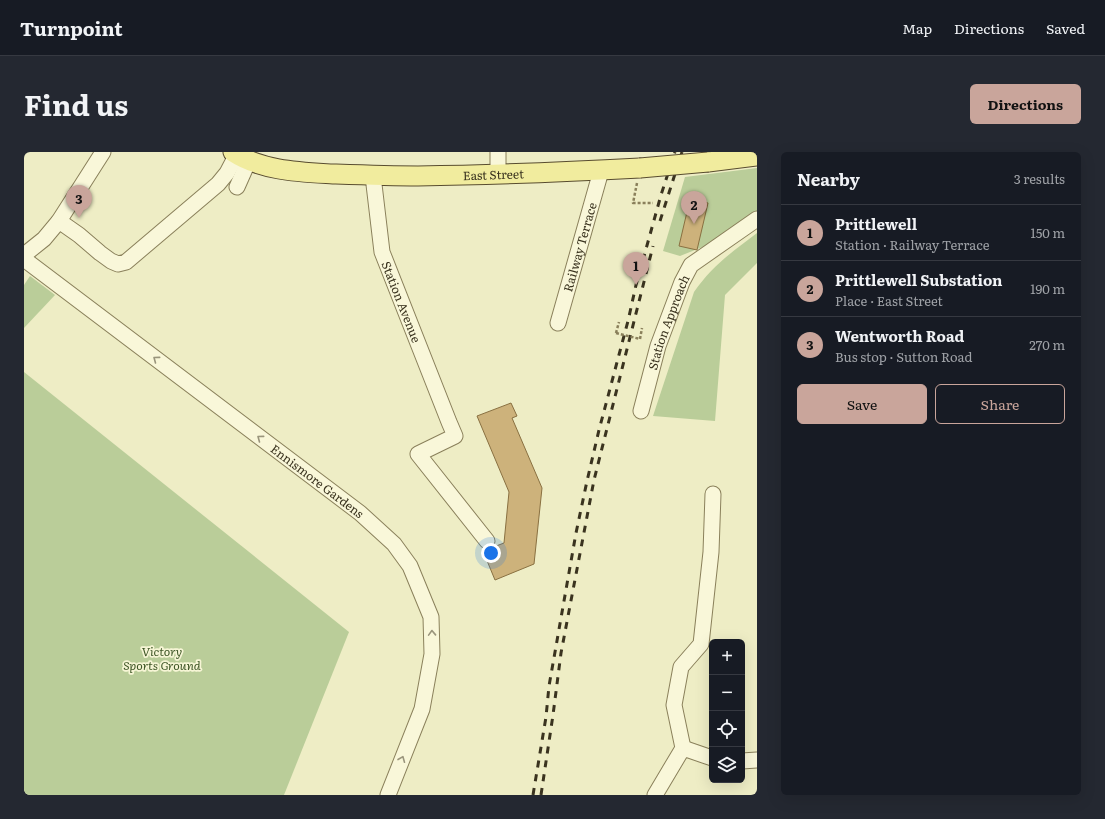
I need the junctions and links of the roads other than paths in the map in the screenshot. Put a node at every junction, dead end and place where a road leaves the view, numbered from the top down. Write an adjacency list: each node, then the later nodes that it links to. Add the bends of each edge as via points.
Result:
1 (103, 152): 10 (street)
2 (498, 152): 6 (street)
3 (240, 156): 7 (main road, East Street, via 272,167 302,172); 8 (street); 10 (street, via 218,184 126,262 118,264 111,260)
4 (757, 156): 5 (main road, East Street, bridge, via 638,175)
5 (601, 171): 6 (main road, East Street); 13 (street, Railway Terrace)
6 (498, 175): 7 (main road, East Street)
7 (373, 176): 16 (street, Station Avenue, via 382,252 456,436 418,454)
8 (237, 187)
9 (757, 219): 14 (street, Station Approach, via 691,265 658,346)
10 (59, 221): 11 (street, via 44,239)
11 (24, 255)
12 (24, 259): 21 (street, Ennismore Gardens, one-way to 12, via 422,709 432,654 431,617 410,566 394,544 360,513)
13 (558, 323)
14 (640, 411)
15 (713, 494): 17 (street, via 711,552 701,644 681,667 674,705)
16 (487, 541)
17 (683, 748): 18 (street); 22 (street)
18 (709, 757)
19 (757, 760): 20 (street)
20 (745, 761)
21 (388, 795)
22 (655, 795)

